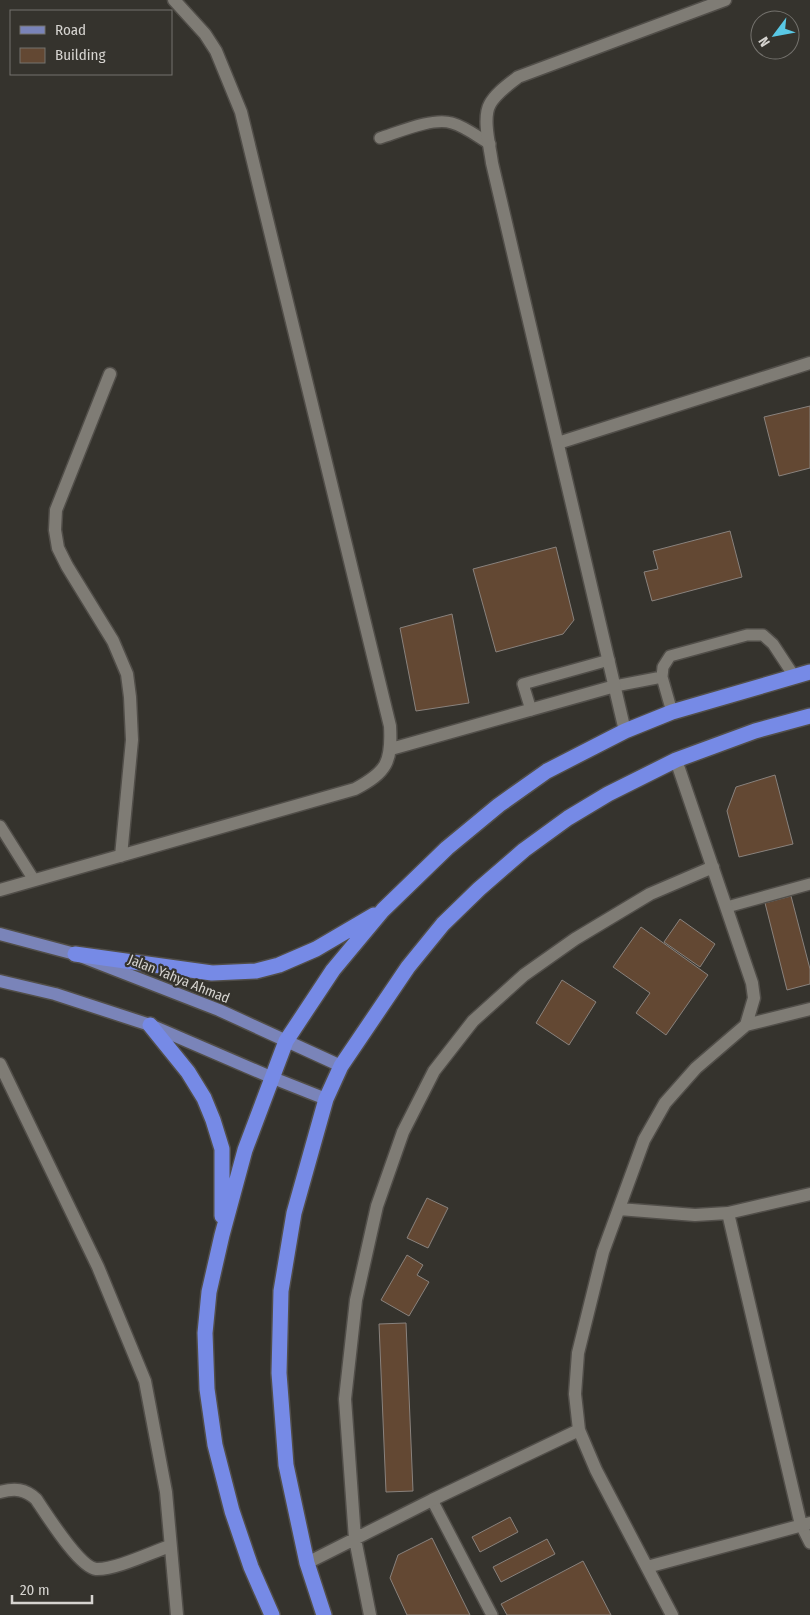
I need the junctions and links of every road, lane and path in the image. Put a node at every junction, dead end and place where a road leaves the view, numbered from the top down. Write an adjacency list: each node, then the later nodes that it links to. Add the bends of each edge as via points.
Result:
1 (174, 0): 17 (street, via 216,51 241,112 390,726)
2 (725, 0): 4 (street, via 518,77 489,105)
3 (380, 138): 4 (lane, via 444,121)
4 (490, 144): 7 (street)
5 (810, 363): 7 (street)
6 (110, 374): 20 (street, via 56,510 55,530 62,557 113,642 127,674 132,740)
7 (558, 443): 8 (street)
8 (609, 660): 12 (street); 13 (lane, via 523,684)
9 (810, 672): 10 (highway)
10 (794, 676): 11 (lane, via 774,644 763,634 747,635 670,656); 14 (highway)
11 (662, 677): 12 (lane); 14 (lane)
12 (615, 686): 13 (street); 16 (street)
13 (531, 710): 17 (street)
14 (672, 712): 16 (highway)
15 (810, 716): 18 (highway, via 756,731)
16 (625, 731): 26 (highway, via 547,771 499,805 447,848)
17 (391, 749): 20 (street, via 385,765 374,778 355,789)
18 (676, 760): 21 (street); 35 (highway, via 568,818 479,889 408,967)
19 (0, 826): 22 (lane)
20 (121, 856): 22 (street)
21 (713, 867): 25 (street); 46 (street, via 650,894 575,939 524,975 473,1021 434,1071 403,1132 377,1206 356,1300 345,1399)
22 (34, 880): 24 (street)
23 (810, 884): 25 (lane)
24 (0, 890)
25 (727, 907): 32 (street, via 752,983 754,998)
26 (383, 910): 28 (highway, via 316,949 279,965 256,970 212,974); 33 (highway, via 333,970)
27 (0, 934): 28 (main road, Jalan Yahya Ahmad)
28 (75, 954): 33 (main road, Jalan Yahya Ahmad, via 219,1010)
29 (0, 981): 31 (main road, via 55,994)
30 (810, 1009): 32 (street)
31 (150, 1024): 36 (main road); 41 (highway, via 188,1072 213,1120 222,1149)
32 (746, 1025): 39 (street, via 696,1068 665,1103 644,1140)
33 (286, 1041): 35 (main road, Jalan Yahya Ahmad); 36 (highway)
34 (0, 1064): 48 (street, via 98,1267 145,1381 166,1492)
35 (341, 1066): 37 (highway)
36 (273, 1078): 37 (main road); 41 (highway, via 246,1150)
37 (326, 1099): 49 (highway, via 294,1213 282,1291 279,1373 286,1465)
38 (810, 1194): 40 (street)
39 (619, 1209): 40 (street, via 695,1215); 42 (street, via 603,1252 578,1353 575,1394)
40 (728, 1213): 45 (street)
41 (222, 1235): 52 (highway, via 209,1292 207,1389 215,1445 232,1511)
42 (579, 1430): 44 (street); 50 (street, via 596,1470)
43 (0, 1492): 48 (street, via 21,1490 29,1493 81,1561 94,1569 123,1563)
44 (432, 1500): 46 (street); 55 (lane)
45 (805, 1524): 47 (lane); 50 (street)
46 (355, 1540): 49 (street); 54 (street)
47 (810, 1543)
48 (170, 1546): 51 (street)
49 (307, 1563): 53 (highway)
50 (647, 1567): 56 (street)
51 (177, 1615)
52 (272, 1615)
53 (324, 1615)
54 (370, 1615)
55 (492, 1615)
56 (672, 1615)

